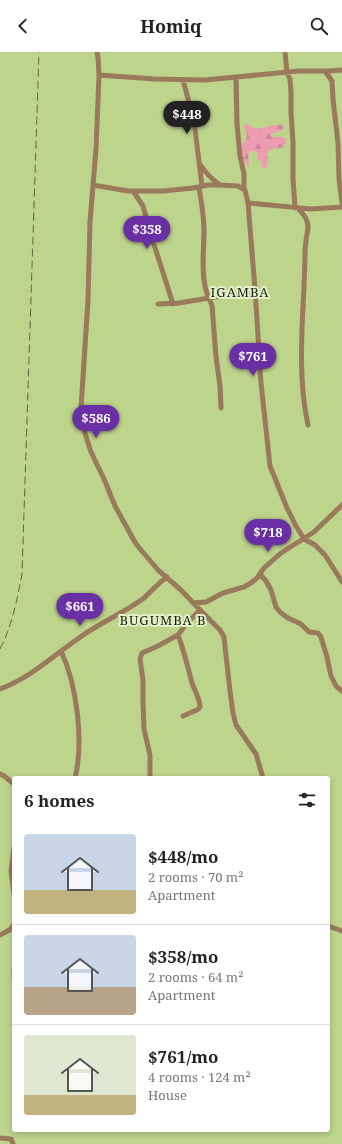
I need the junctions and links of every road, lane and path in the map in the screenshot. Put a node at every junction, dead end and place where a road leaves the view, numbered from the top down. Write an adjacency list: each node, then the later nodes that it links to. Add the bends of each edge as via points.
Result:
1 (97, 52): 6 (street)
2 (285, 52): 5 (street)
3 (325, 71): 4 (street); 5 (street); 9 (street)
4 (339, 71): 9 (street)
5 (287, 73): 7 (street); 20 (street, via 291,92)
6 (99, 75): 8 (street); 13 (street)
7 (236, 76): 8 (street); 15 (street, via 237,124)
8 (183, 80): 10 (street, via 194,121)
9 (332, 81): 11 (street)
10 (199, 162): 12 (street, via 203,170); 14 (street)
11 (340, 169): 18 (street, via 338,179)
12 (220, 185): 14 (street); 15 (street)
13 (93, 186): 16 (street); 32 (street, via 81,408 85,434 115,506 136,544)
14 (200, 187): 16 (street); 22 (street, via 204,281)
15 (244, 189): 17 (street)
16 (134, 191): 24 (street, via 142,206)
17 (248, 203): 20 (street); 21 (street)
18 (342, 203)
19 (342, 207): 20 (street)
20 (297, 208): 26 (street, via 305,216 308,227 301,353)
21 (255, 294): 22 (street); 29 (street, via 270,466 287,508)
22 (208, 298): 24 (street); 25 (street, via 212,305)
23 (158, 304): 24 (street)
24 (173, 304)
25 (221, 408)
26 (308, 425)
27 (342, 505): 28 (street)
28 (314, 532): 29 (street); 30 (street, via 312,537)
29 (304, 539): 30 (street); 31 (street, via 281,553)
30 (315, 545): 33 (street, via 330,562)
31 (260, 574): 34 (street, via 244,587 223,593 206,602); 39 (street, via 271,590 280,612 301,624 309,632 318,633 331,676)
32 (166, 577): 34 (street); 37 (street, via 143,598)
33 (342, 582)
34 (193, 603): 35 (street)
35 (200, 610): 36 (street); 44 (street, via 220,630 224,638 236,725 256,754)
36 (178, 635): 40 (street, via 200,702 197,710); 43 (street, via 142,653 140,659)
37 (61, 651): 38 (street, via 29,676); 42 (street, via 67,663 77,714 79,745)
38 (0, 689)
39 (342, 691)
40 (183, 716)
41 (0, 774): 45 (street)
42 (75, 776)
43 (150, 776)
44 (262, 776)
45 (12, 782)
46 (12, 863): 47 (street)
47 (12, 879)
48 (12, 927): 51 (street)
49 (330, 927): 50 (street)
50 (342, 930)
51 (0, 934)
52 (0, 1138): 53 (street, via 11,1139)
53 (12, 1144)

